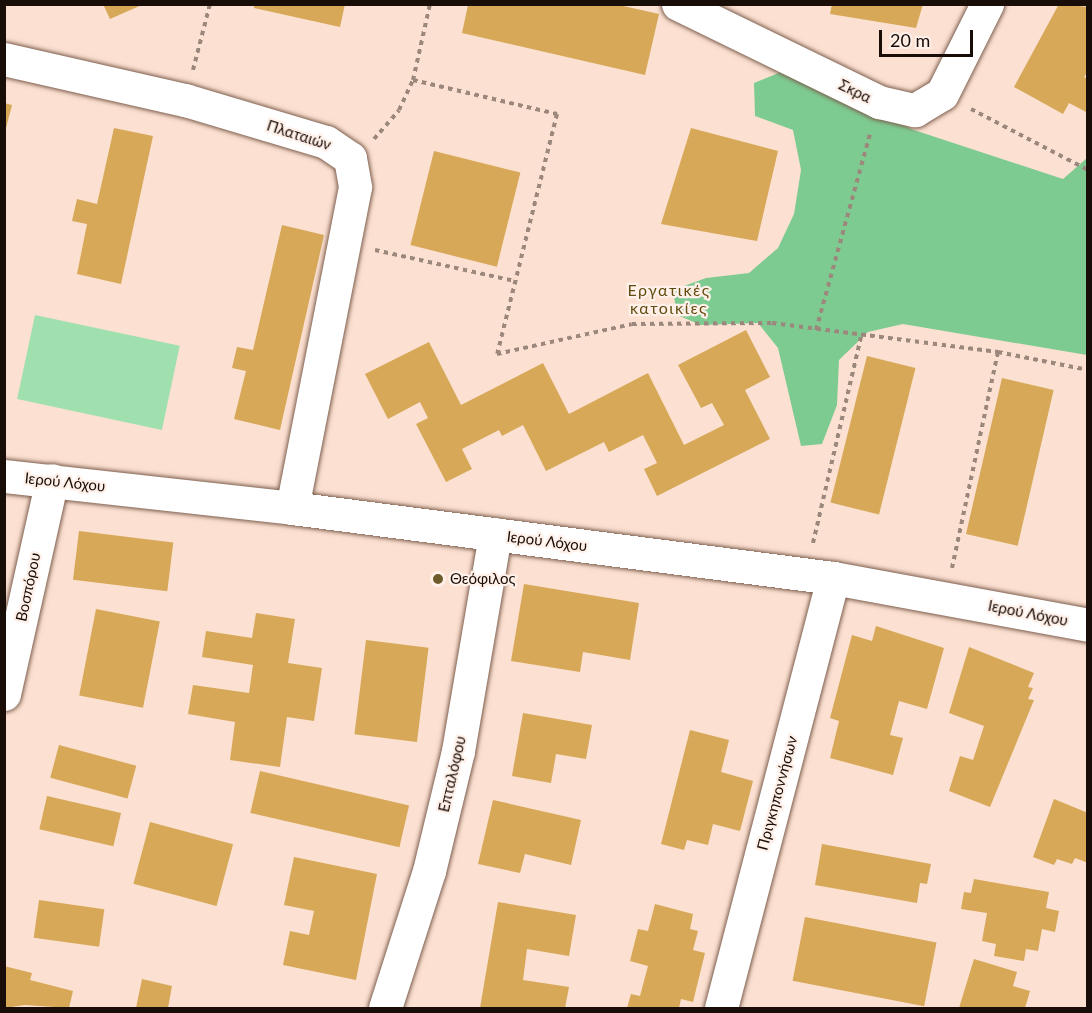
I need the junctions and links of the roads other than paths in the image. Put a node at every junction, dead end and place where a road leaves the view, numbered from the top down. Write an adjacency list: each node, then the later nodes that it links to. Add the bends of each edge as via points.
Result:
1 (678, 4): 2 (street, Σκρα, via 879,102 915,110 942,94)
2 (987, 4)
3 (4, 59): 6 (street, Πλαταιών, via 185,100 326,142 350,158 355,188)
4 (4, 476): 5 (street, Ιερού Λόχου)
5 (52, 480): 6 (street, Ιερού Λόχου); 10 (street, Βοσπόρου)
6 (292, 507): 7 (street, Ιερού Λόχου)
7 (495, 534): 8 (street, Ιερού Λόχου); 11 (street, Επταλόφου, via 458,751 429,871)
8 (819, 576): 9 (street, Ιερού Λόχου); 12 (street, Πριγκηποννήσων)
9 (1088, 625)
10 (4, 694)
11 (385, 1008)
12 (721, 1008)

